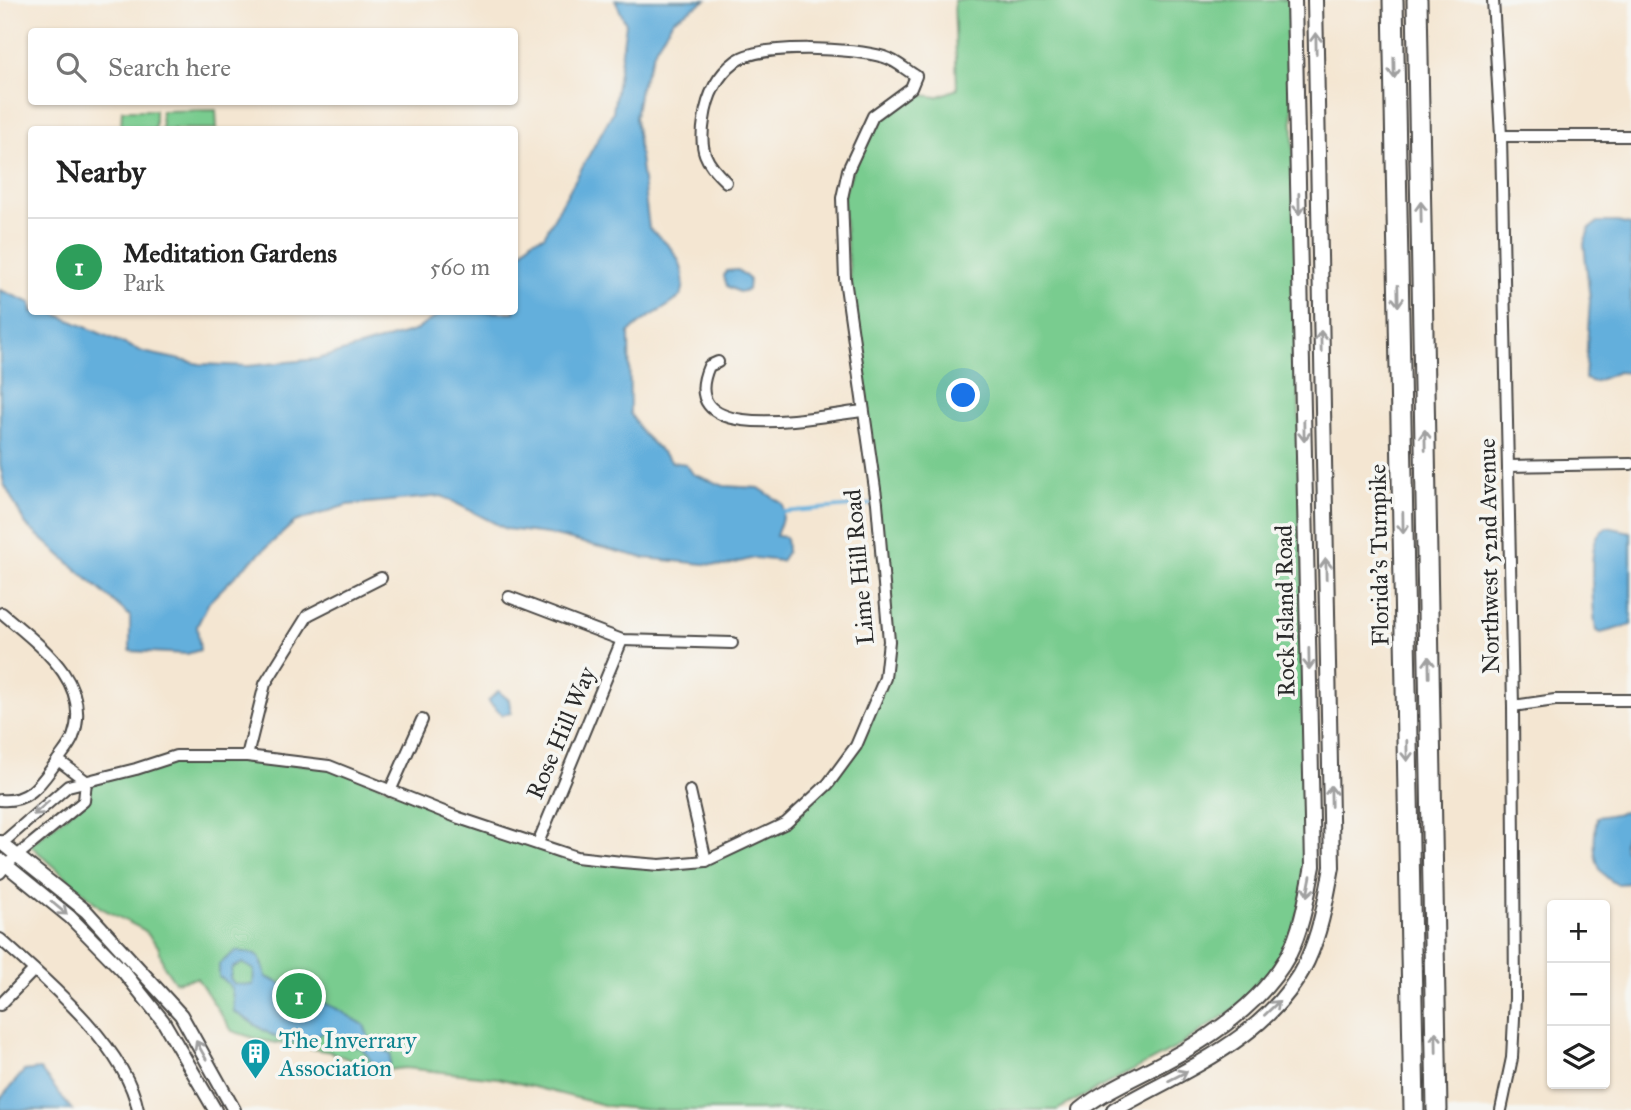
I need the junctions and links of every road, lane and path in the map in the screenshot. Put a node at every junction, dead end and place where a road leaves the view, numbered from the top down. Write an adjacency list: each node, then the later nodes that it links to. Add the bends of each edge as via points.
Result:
1 (1294, 0): 38 (main road, Rock Island Road, one-way to 38, via 1313,866 1303,916 1289,953 1271,981 1221,1027)
2 (1315, 0): 39 (main road, Rock Island Road, one-way to 2, via 1220,1052 1286,994 1307,961 1322,921 1332,867)
3 (1393, 0): 40 (highway, Florida's Turnpike, one-way to 40)
4 (1417, 0): 41 (highway, Florida's Turnpike, one-way to 4)
5 (1493, 0): 6 (street, Northwest 52nd Avenue)
6 (1501, 136): 7 (street); 12 (street, Northwest 52nd Avenue)
7 (1631, 136)
8 (726, 182): 10 (street, Lime Hill Road, via 709,166 701,138 707,97 736,61 757,51 855,50 887,57 916,76 911,88 873,116 848,170 842,198 845,279)
9 (718, 362): 10 (street, via 709,366 702,382 703,398 714,412 739,420 787,422)
10 (863, 411): 30 (street, Lime Hill Road, via 877,503 889,641 885,678 856,746 828,784 786,823)
11 (1631, 464): 12 (street)
12 (1508, 466): 19 (street, Northwest 52nd Avenue)
13 (381, 578): 21 (street, via 308,615 265,684)
14 (509, 597): 16 (street)
15 (2, 613): 22 (street, via 55,659 73,691 79,713 73,739)
16 (622, 640): 17 (street); 28 (street, Rose Hill Way)
17 (732, 643)
18 (1631, 700): 19 (street, via 1555,700)
19 (1513, 706): 42 (street, Northwest 52nd Avenue, via 1515,998 1512,1058)
20 (422, 720): 24 (street)
21 (247, 756): 23 (street, Lime Hill Road, via 176,756); 24 (street, Lime Hill Road, via 329,766)
22 (58, 760): 23 (street); 26 (street, via 34,792)
23 (86, 781): 27 (street, Lime Hill Road, one-way to 27, via 68,786); 29 (street, via 84,801)
24 (390, 791): 28 (street, Lime Hill Road)
25 (690, 791): 30 (street)
26 (0, 800)
27 (1, 843): 29 (street)
28 (538, 843): 30 (street, Lime Hill Road, via 576,857 611,861 660,865)
29 (18, 856): 31 (street); 37 (street, one-way to 29, via 181,1014 86,911)
30 (706, 861)
31 (2, 865): 36 (street, one-way to 36, via 70,917 123,971 163,1021)
32 (0, 939): 33 (street)
33 (34, 970): 34 (street); 35 (street, via 85,1020 115,1060 135,1094)
34 (0, 1005)
35 (138, 1110)
36 (215, 1110)
37 (234, 1110)
38 (1080, 1110)
39 (1114, 1110)
40 (1414, 1110)
41 (1437, 1110)
42 (1501, 1110)

